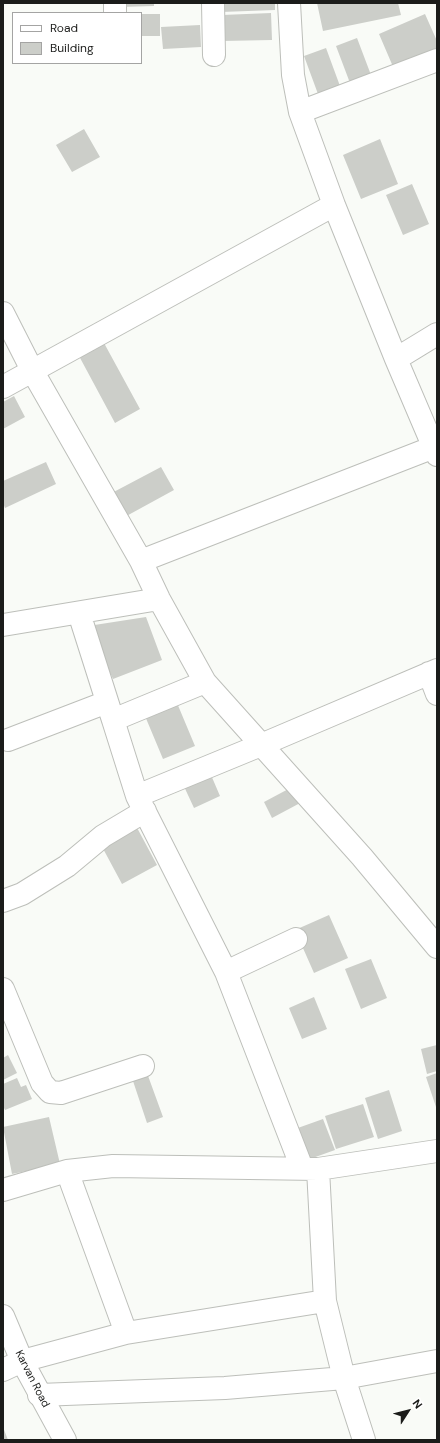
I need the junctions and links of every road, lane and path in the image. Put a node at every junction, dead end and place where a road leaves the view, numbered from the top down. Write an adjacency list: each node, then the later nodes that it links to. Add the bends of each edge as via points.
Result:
1 (213, 3): 3 (street)
2 (289, 3): 5 (street, via 293,75)
3 (214, 55)
4 (437, 60): 5 (street)
5 (300, 112): 6 (street)
6 (334, 205): 9 (street); 10 (street)
7 (3, 314): 10 (street)
8 (437, 334): 9 (street)
9 (396, 359): 12 (street)
10 (33, 372): 11 (street); 13 (street)
11 (3, 388)
12 (435, 451): 13 (street)
13 (141, 561): 14 (street)
14 (159, 599): 15 (street); 18 (street)
15 (79, 613): 16 (street); 20 (street)
16 (3, 625)
17 (433, 671): 19 (street); 22 (street)
18 (205, 682): 20 (street); 22 (street)
19 (437, 694)
20 (110, 711): 21 (street); 23 (street)
21 (8, 740)
22 (261, 745): 23 (street); 26 (street, via 362,857)
23 (141, 804): 24 (street, via 60,870 22,894); 27 (street)
24 (3, 902)
25 (296, 940): 27 (street)
26 (437, 947)
27 (226, 972): 31 (street)
28 (3, 990): 29 (street, via 42,1083 50,1092 61,1093)
29 (143, 1066)
30 (437, 1150): 31 (street)
31 (310, 1168): 32 (street, via 113,1166); 34 (street)
32 (68, 1171): 33 (street); 36 (street)
33 (3, 1190)
34 (325, 1301): 36 (street); 39 (street)
35 (3, 1316): 38 (street, Karvan Road)
36 (126, 1332): 38 (street)
37 (437, 1361): 39 (street)
38 (12, 1366): 40 (street, Karvan Road)
39 (344, 1378): 40 (street, via 225,1388); 42 (street)
40 (39, 1395): 41 (street, Karvan Road)
41 (65, 1440)
42 (364, 1440)

